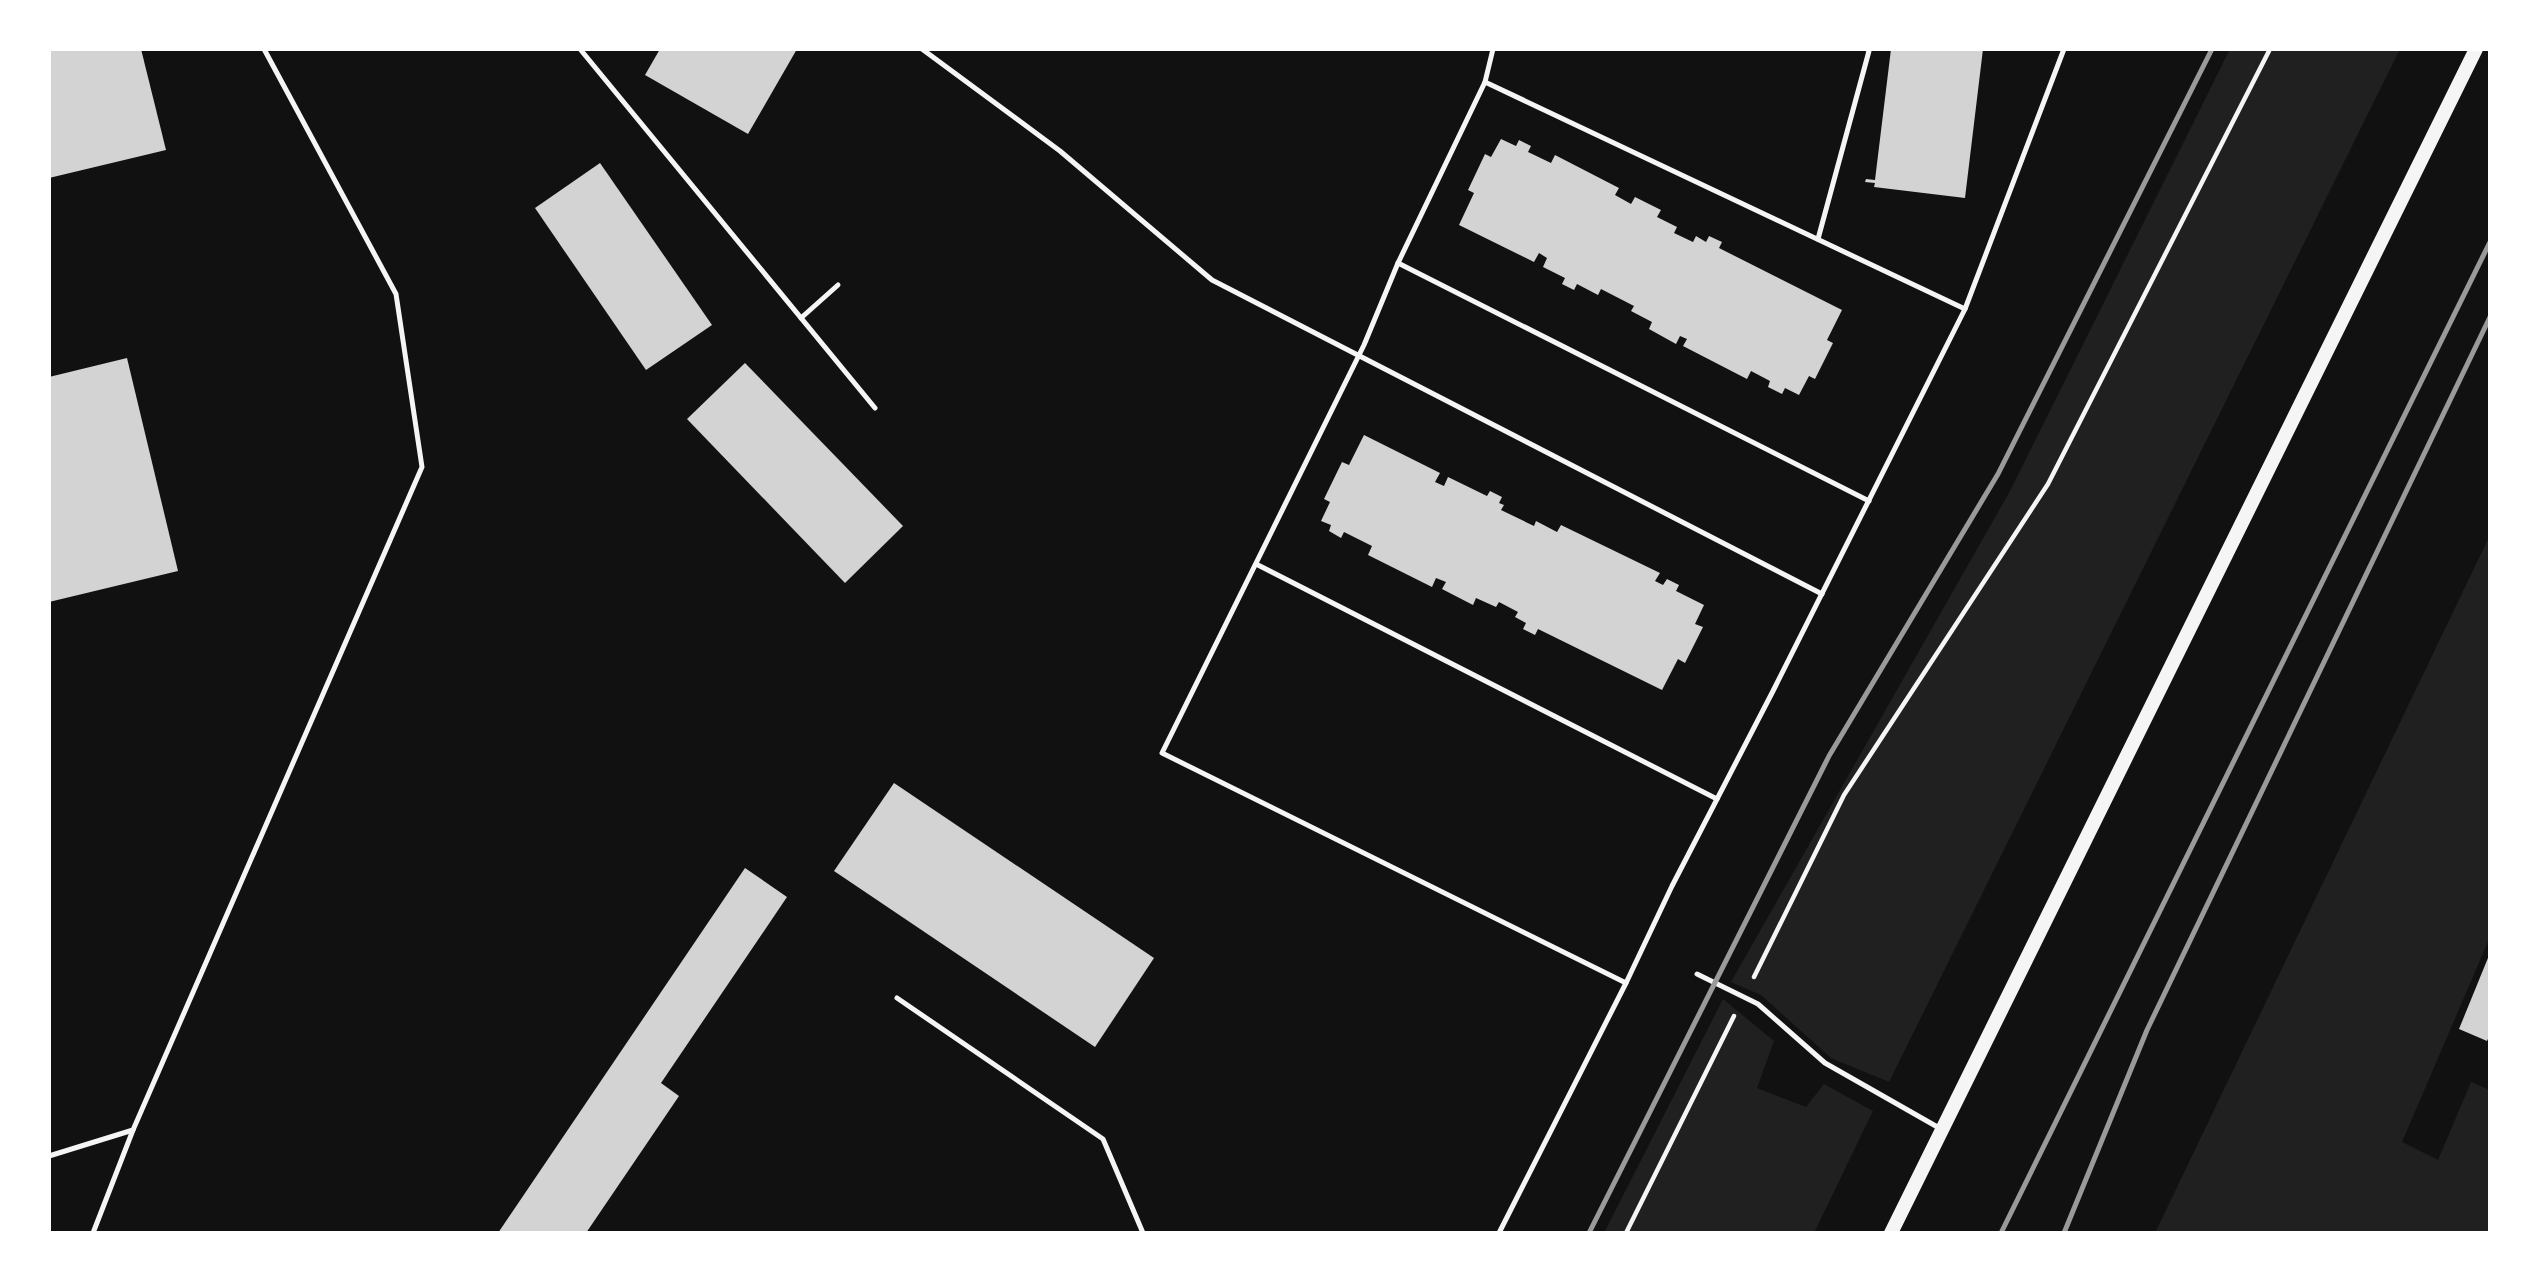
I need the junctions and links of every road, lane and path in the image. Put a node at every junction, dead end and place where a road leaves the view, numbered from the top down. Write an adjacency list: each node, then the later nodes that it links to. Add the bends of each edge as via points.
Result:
1 (264, 49): 26 (lane, via 396,294 422,467)
2 (580, 49): 14 (lane)
3 (922, 49): 15 (lane, via 1060,151 1212,280)
4 (1493, 49): 9 (lane)
5 (1867, 49): 10 (lane)
6 (2064, 49): 13 (lane)
7 (2270, 49): 23 (path, via 2048,484 1844,795)
8 (2476, 49): 25 (main road)
9 (1485, 82): 10 (lane); 11 (lane)
10 (1818, 239): 13 (lane)
11 (1398, 263): 15 (lane); 17 (lane)
12 (838, 285): 14 (lane)
13 (1965, 309): 17 (lane)
14 (801, 318): 16 (lane)
15 (1358, 356): 18 (lane); 19 (lane)
16 (875, 408)
17 (1869, 501): 19 (lane)
18 (1256, 564): 20 (lane); 22 (lane, via 1162,753)
19 (1822, 594): 20 (lane)
20 (1717, 799): 22 (lane)
21 (1697, 974): 23 (lane)
22 (1626, 983): 30 (lane)
23 (1744, 997): 25 (lane, via 1825,1063); 31 (path)
24 (897, 998): 29 (lane, via 1103,1139)
25 (1942, 1129): 32 (main road)
26 (132, 1130): 27 (lane); 28 (lane)
27 (49, 1156)
28 (93, 1233)
29 (1143, 1233)
30 (1499, 1233)
31 (1626, 1233)
32 (1891, 1233)

